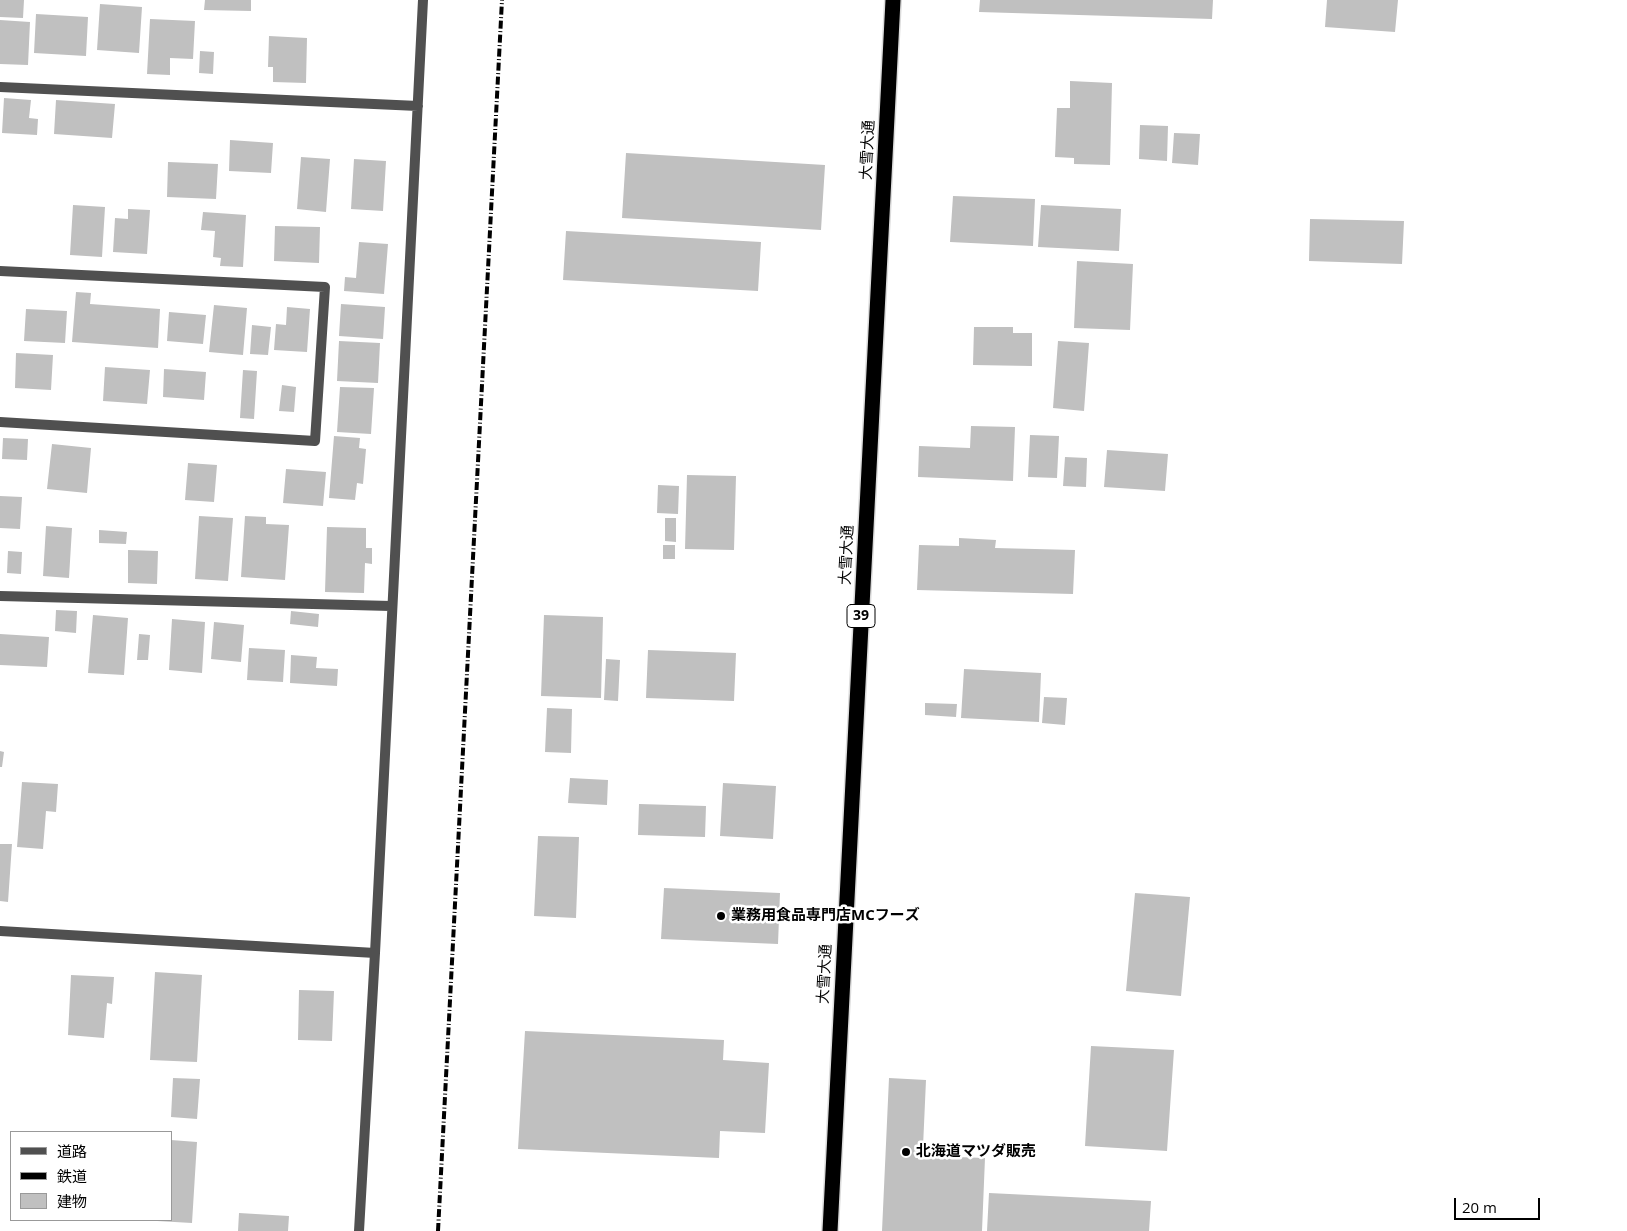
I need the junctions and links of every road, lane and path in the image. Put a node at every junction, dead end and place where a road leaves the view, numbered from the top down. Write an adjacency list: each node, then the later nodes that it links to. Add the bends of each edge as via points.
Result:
1 (423, 0): 4 (street)
2 (893, 0): 12 (highway, 大雪大通 / 39)
3 (0, 87): 4 (street)
4 (418, 106): 8 (street)
5 (0, 272): 6 (street, via 326,287 315,441)
6 (0, 422)
7 (0, 596): 8 (street)
8 (391, 606): 10 (street)
9 (0, 931): 10 (street)
10 (375, 953): 11 (street)
11 (360, 1231)
12 (830, 1231)

